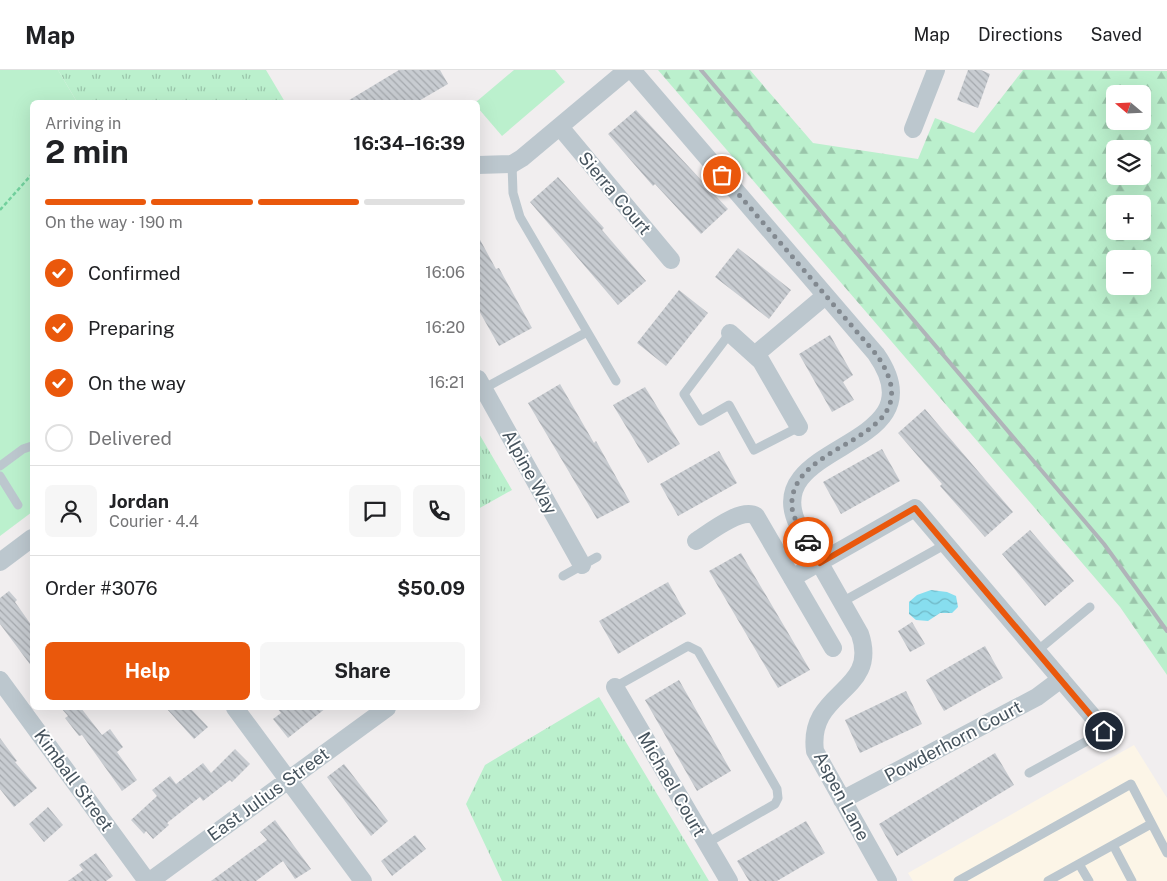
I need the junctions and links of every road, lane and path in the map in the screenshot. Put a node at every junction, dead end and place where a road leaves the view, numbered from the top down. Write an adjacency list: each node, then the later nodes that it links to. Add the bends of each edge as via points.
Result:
1 (627, 70): 4 (street)
2 (632, 70): 11 (street, Aspen Lane)
3 (936, 70): 5 (street)
4 (560, 127): 6 (street); 10 (street, Sierra Court)
5 (913, 130)
6 (512, 164): 7 (street); 12 (lane, via 517,209)
7 (480, 165)
8 (30, 176): 9 (path)
9 (0, 210)
10 (671, 260)
11 (825, 296): 14 (street); 27 (street, Aspen Lane, via 882,363 891,390 887,409 877,424 809,467 798,481 793,499 794,516)
12 (587, 332): 15 (lane); 16 (lane)
13 (730, 333): 14 (street); 17 (lane, via 684,394 701,421 729,405 754,450)
14 (756, 354): 17 (street)
15 (616, 381)
16 (480, 384): 28 (street, Alpine Way)
17 (799, 426)
18 (30, 447): 19 (lane)
19 (0, 466)
20 (0, 476): 21 (lane)
21 (18, 505)
22 (30, 540): 26 (street)
23 (696, 541): 30 (street, via 742,514 751,513)
24 (946, 544): 27 (street, via 915,508); 31 (lane); 34 (street)
25 (597, 557): 28 (lane)
26 (0, 562)
27 (820, 563): 30 (street); 31 (street, Aspen Lane)
28 (582, 565): 29 (lane)
29 (563, 576)
30 (792, 578): 33 (street)
31 (842, 602): 43 (street, Aspen Lane, via 860,634 864,652 851,685 825,707 817,723 814,742 818,758)
32 (1090, 608): 34 (lane)
33 (833, 648)
34 (1037, 651): 35 (street)
35 (1061, 679): 40 (street); 43 (street, Powderhorn Court, via 1037,697)
36 (0, 680): 49 (street, Kimball Street)
37 (615, 687): 45 (street, Michael Court); 45 (lane, via 688,646 698,651 777,789 778,798 775,804)
38 (236, 710): 42 (street)
39 (384, 710): 42 (street, East Julius Street)
40 (1104, 731): 41 (lane)
41 (1029, 773)
42 (288, 780): 49 (street, East Julius Street); 50 (street)
43 (842, 800): 52 (street, Aspen Lane)
44 (1151, 824): 46 (lane); 47 (lane); 53 (lane, via 1131,784)
45 (707, 843): 51 (street, Michael Court)
46 (1113, 845): 48 (lane); 56 (lane)
47 (1167, 853)
48 (1079, 864): 54 (lane); 55 (lane)
49 (148, 881)
50 (363, 881)
51 (729, 881)
52 (888, 881)
53 (958, 881)
54 (1048, 881)
55 (1089, 881)
56 (1132, 881)

